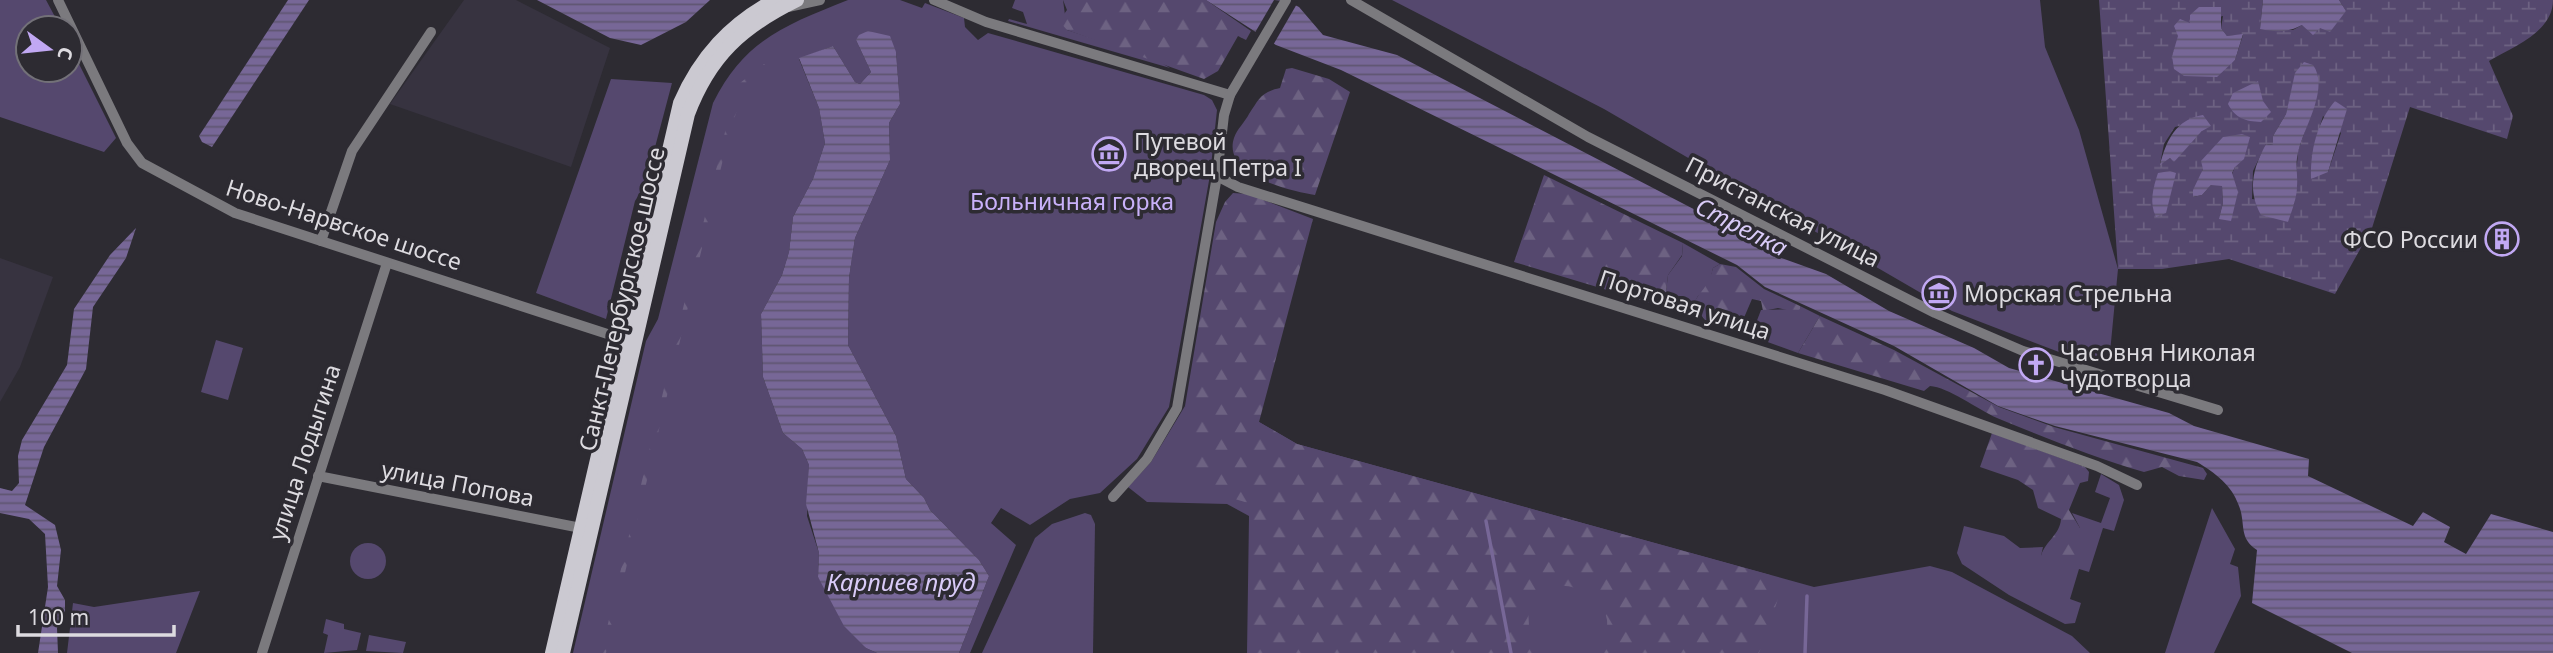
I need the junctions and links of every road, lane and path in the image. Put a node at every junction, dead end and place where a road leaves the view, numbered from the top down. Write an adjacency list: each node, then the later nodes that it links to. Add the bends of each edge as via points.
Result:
1 (58, 0): 11 (street, Ново-Нарвское шоссе, via 119,130 142,163 235,213)
2 (797, 0): 7 (main road, Санкт-Петербургское шоссе)
3 (820, 0): 7 (street)
4 (934, 0): 9 (street, via 986,22)
5 (1286, 0): 9 (street)
6 (1351, 0): 14 (street, Пристанская улица, via 1588,137 1935,313 2023,351)
7 (778, 4): 13 (main road, Санкт-Петербургское шоссе, via 753,12 724,36 689,82 674,121)
8 (431, 32): 11 (street, via 352,151)
9 (1230, 95): 10 (street)
10 (1217, 176): 16 (street, Портовая улица, via 1238,187 1885,390); 17 (street, via 1177,408 1147,459)
11 (321, 241): 12 (street, Ново-Нарвское шоссе)
12 (387, 263): 13 (street, Ново-Нарвское шоссе); 15 (street, улица Лодыгина)
13 (629, 341): 18 (main road, Санкт-Петербургское шоссе)
14 (2218, 410)
15 (318, 476): 18 (street, улица Попова); 19 (street, улица Лодыгина)
16 (2137, 485)
17 (1113, 497)
18 (585, 529): 20 (main road, Санкт-Петербургское шоссе); 21 (main road, Санкт-Петербургское шоссе)
19 (262, 653)
20 (551, 653)
21 (563, 653)

